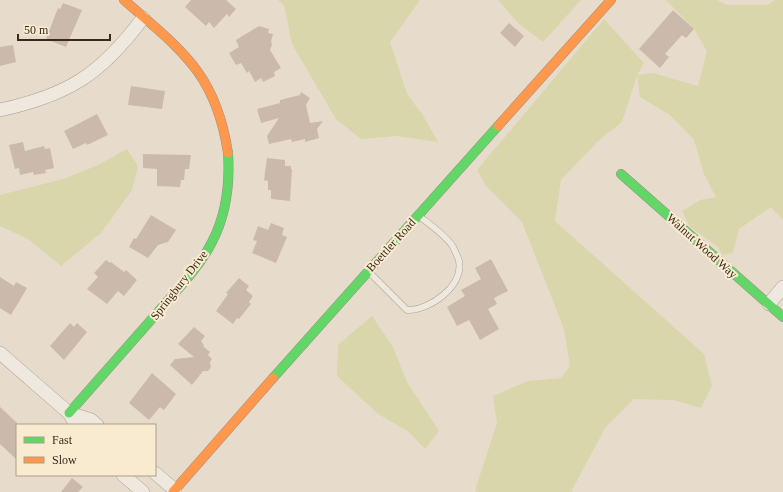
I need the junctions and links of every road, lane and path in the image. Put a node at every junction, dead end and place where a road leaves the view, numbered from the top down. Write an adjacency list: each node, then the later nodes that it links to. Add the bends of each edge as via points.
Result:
1 (124, 0): 3 (street, Springbury Drive)
2 (611, 0): 6 (street, Boettler Road)
3 (143, 18): 4 (street, via 114,52 90,74 63,90 26,104); 12 (street, Springbury Drive, via 178,48 198,70 213,97 225,127 229,148 229,178 224,207 212,242 185,281)
4 (0, 110)
5 (621, 174): 9 (street, Walnut Wood Way)
6 (418, 215): 7 (street, Boettler Road); 7 (lane, via 452,245 460,261 458,275 449,290 435,302 417,310 407,310)
7 (368, 271): 17 (street, Boettler Road)
8 (783, 287): 9 (street)
9 (769, 304): 10 (street, Walnut Wood Way)
10 (783, 317)
11 (0, 353): 12 (street)
12 (69, 413): 13 (street); 14 (street)
13 (75, 424)
14 (96, 424)
15 (156, 474): 17 (street)
16 (124, 476): 18 (street)
17 (174, 491)
18 (143, 492)

